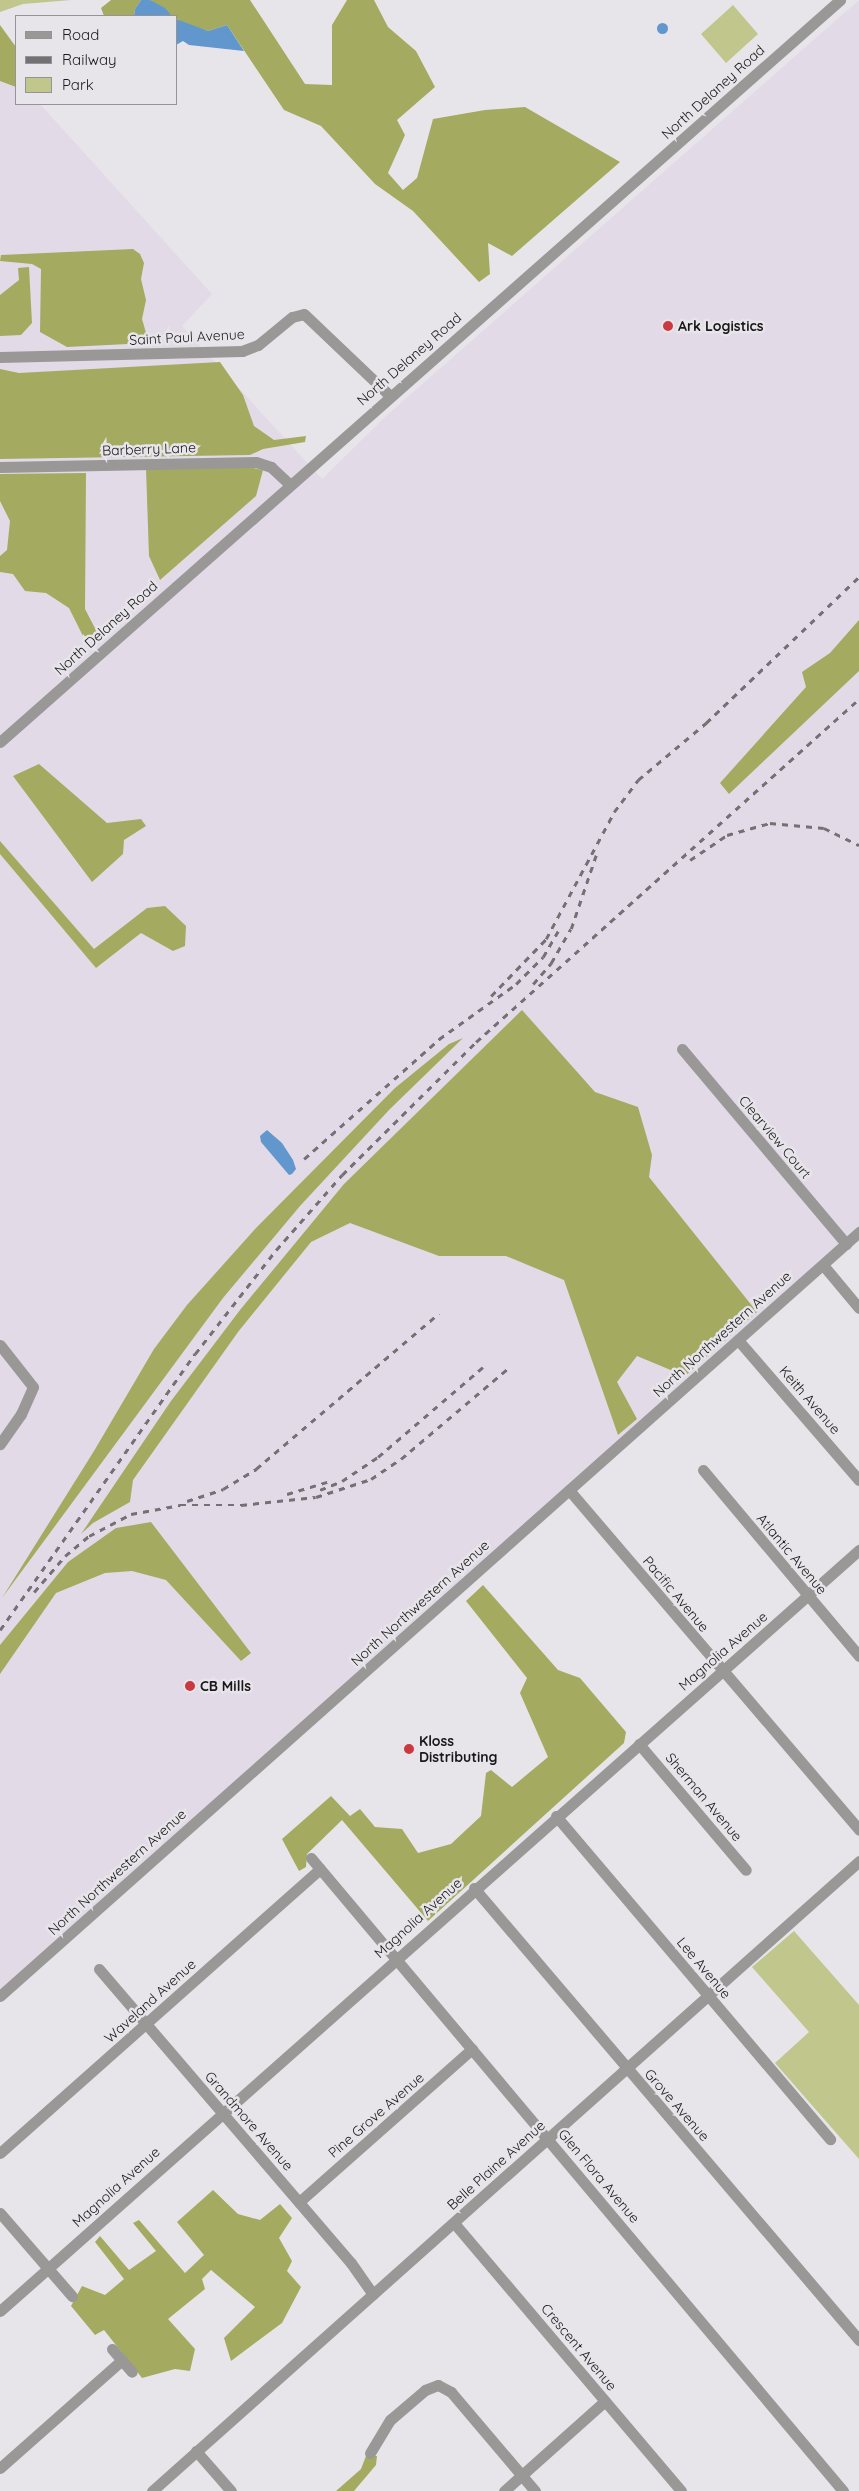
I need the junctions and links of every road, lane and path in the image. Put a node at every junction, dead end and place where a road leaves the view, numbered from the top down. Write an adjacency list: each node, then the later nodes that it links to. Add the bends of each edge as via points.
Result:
1 (840, 0): 3 (street, North Delaney Road)
2 (0, 357): 3 (street, Saint Paul Avenue, via 242,351 258,345 292,317 304,314)
3 (390, 396): 5 (street, North Delaney Road)
4 (0, 467): 5 (street, Barberry Lane, via 256,462 272,467)
5 (290, 485): 6 (street, North Delaney Road)
6 (0, 742)
7 (682, 1049): 9 (street, Clearview Court)
8 (859, 1232): 9 (street, North Northwestern Avenue)
9 (846, 1244): 10 (street, North Northwestern Avenue)
10 (822, 1265): 11 (street); 12 (street, North Northwestern Avenue)
11 (859, 1308)
12 (738, 1340): 16 (street, Keith Avenue); 17 (street, North Northwestern Avenue)
13 (0, 1345): 14 (street, via 33,1387 21,1414)
14 (0, 1444)
15 (703, 1470): 19 (street, Atlantic Avenue)
16 (859, 1480)
17 (569, 1490): 21 (street, Pacific Avenue); 32 (street, North Northwestern Avenue)
18 (859, 1550): 19 (street, Magnolia Avenue)
19 (808, 1596): 20 (street, Atlantic Avenue); 21 (street, Magnolia Avenue)
20 (859, 1656)
21 (722, 1671): 22 (street, Magnolia Avenue); 24 (street, Pacific Avenue)
22 (639, 1744): 23 (street, Magnolia Avenue); 28 (street, Sherman Avenue)
23 (556, 1816): 29 (street, Magnolia Avenue); 33 (street, Lee Avenue)
24 (859, 1830)
25 (311, 1858): 27 (street, Glen Flora Avenue)
26 (859, 1861): 33 (street, Belle Plaine Avenue)
27 (320, 1869): 30 (street, Glen Flora Avenue); 34 (street, Waveland Avenue)
28 (746, 1870)
29 (474, 1888): 30 (street, Magnolia Avenue); 36 (street, Grove Avenue)
30 (395, 1959): 35 (street, Glen Flora Avenue); 37 (street, Magnolia Avenue)
31 (99, 1969): 34 (street, Grandmore Avenue)
32 (0, 1996)
33 (708, 1996): 36 (street, Belle Plaine Avenue); 39 (street, Lee Avenue)
34 (146, 2025): 37 (street, Grandmore Avenue); 40 (street, Waveland Avenue)
35 (472, 2049): 38 (street, Glen Flora Avenue); 41 (street, Pine Grove Avenue)
36 (626, 2069): 38 (street, Belle Plaine Avenue); 48 (street, Grove Avenue)
37 (222, 2113): 41 (street, Grandmore Avenue); 44 (street, Magnolia Avenue)
38 (548, 2139): 43 (street, Belle Plaine Avenue); 62 (street, Glen Flora Avenue)
39 (830, 2140)
40 (0, 2154)
41 (299, 2202): 45 (street, Grandmore Avenue)
42 (0, 2213): 44 (street)
43 (454, 2222): 45 (street, Belle Plaine Avenue); 52 (street, Crescent Avenue)
44 (48, 2268): 46 (street); 47 (street, Magnolia Avenue)
45 (373, 2294): 53 (street, Belle Plaine Avenue)
46 (72, 2296)
47 (0, 2311)
48 (859, 2340)
49 (112, 2349): 50 (street)
50 (122, 2360): 51 (street); 55 (street)
51 (132, 2372)
52 (605, 2401): 56 (street); 61 (street, Crescent Avenue)
53 (196, 2451): 57 (street, Belle Plaine Avenue); 58 (street)
54 (370, 2453): 56 (street, via 390,2420 425,2390 438,2385 451,2392)
55 (0, 2468)
56 (522, 2475): 59 (street); 60 (street)
57 (152, 2491)
58 (231, 2491)
59 (504, 2491)
60 (535, 2491)
61 (681, 2491)
62 (843, 2491)

